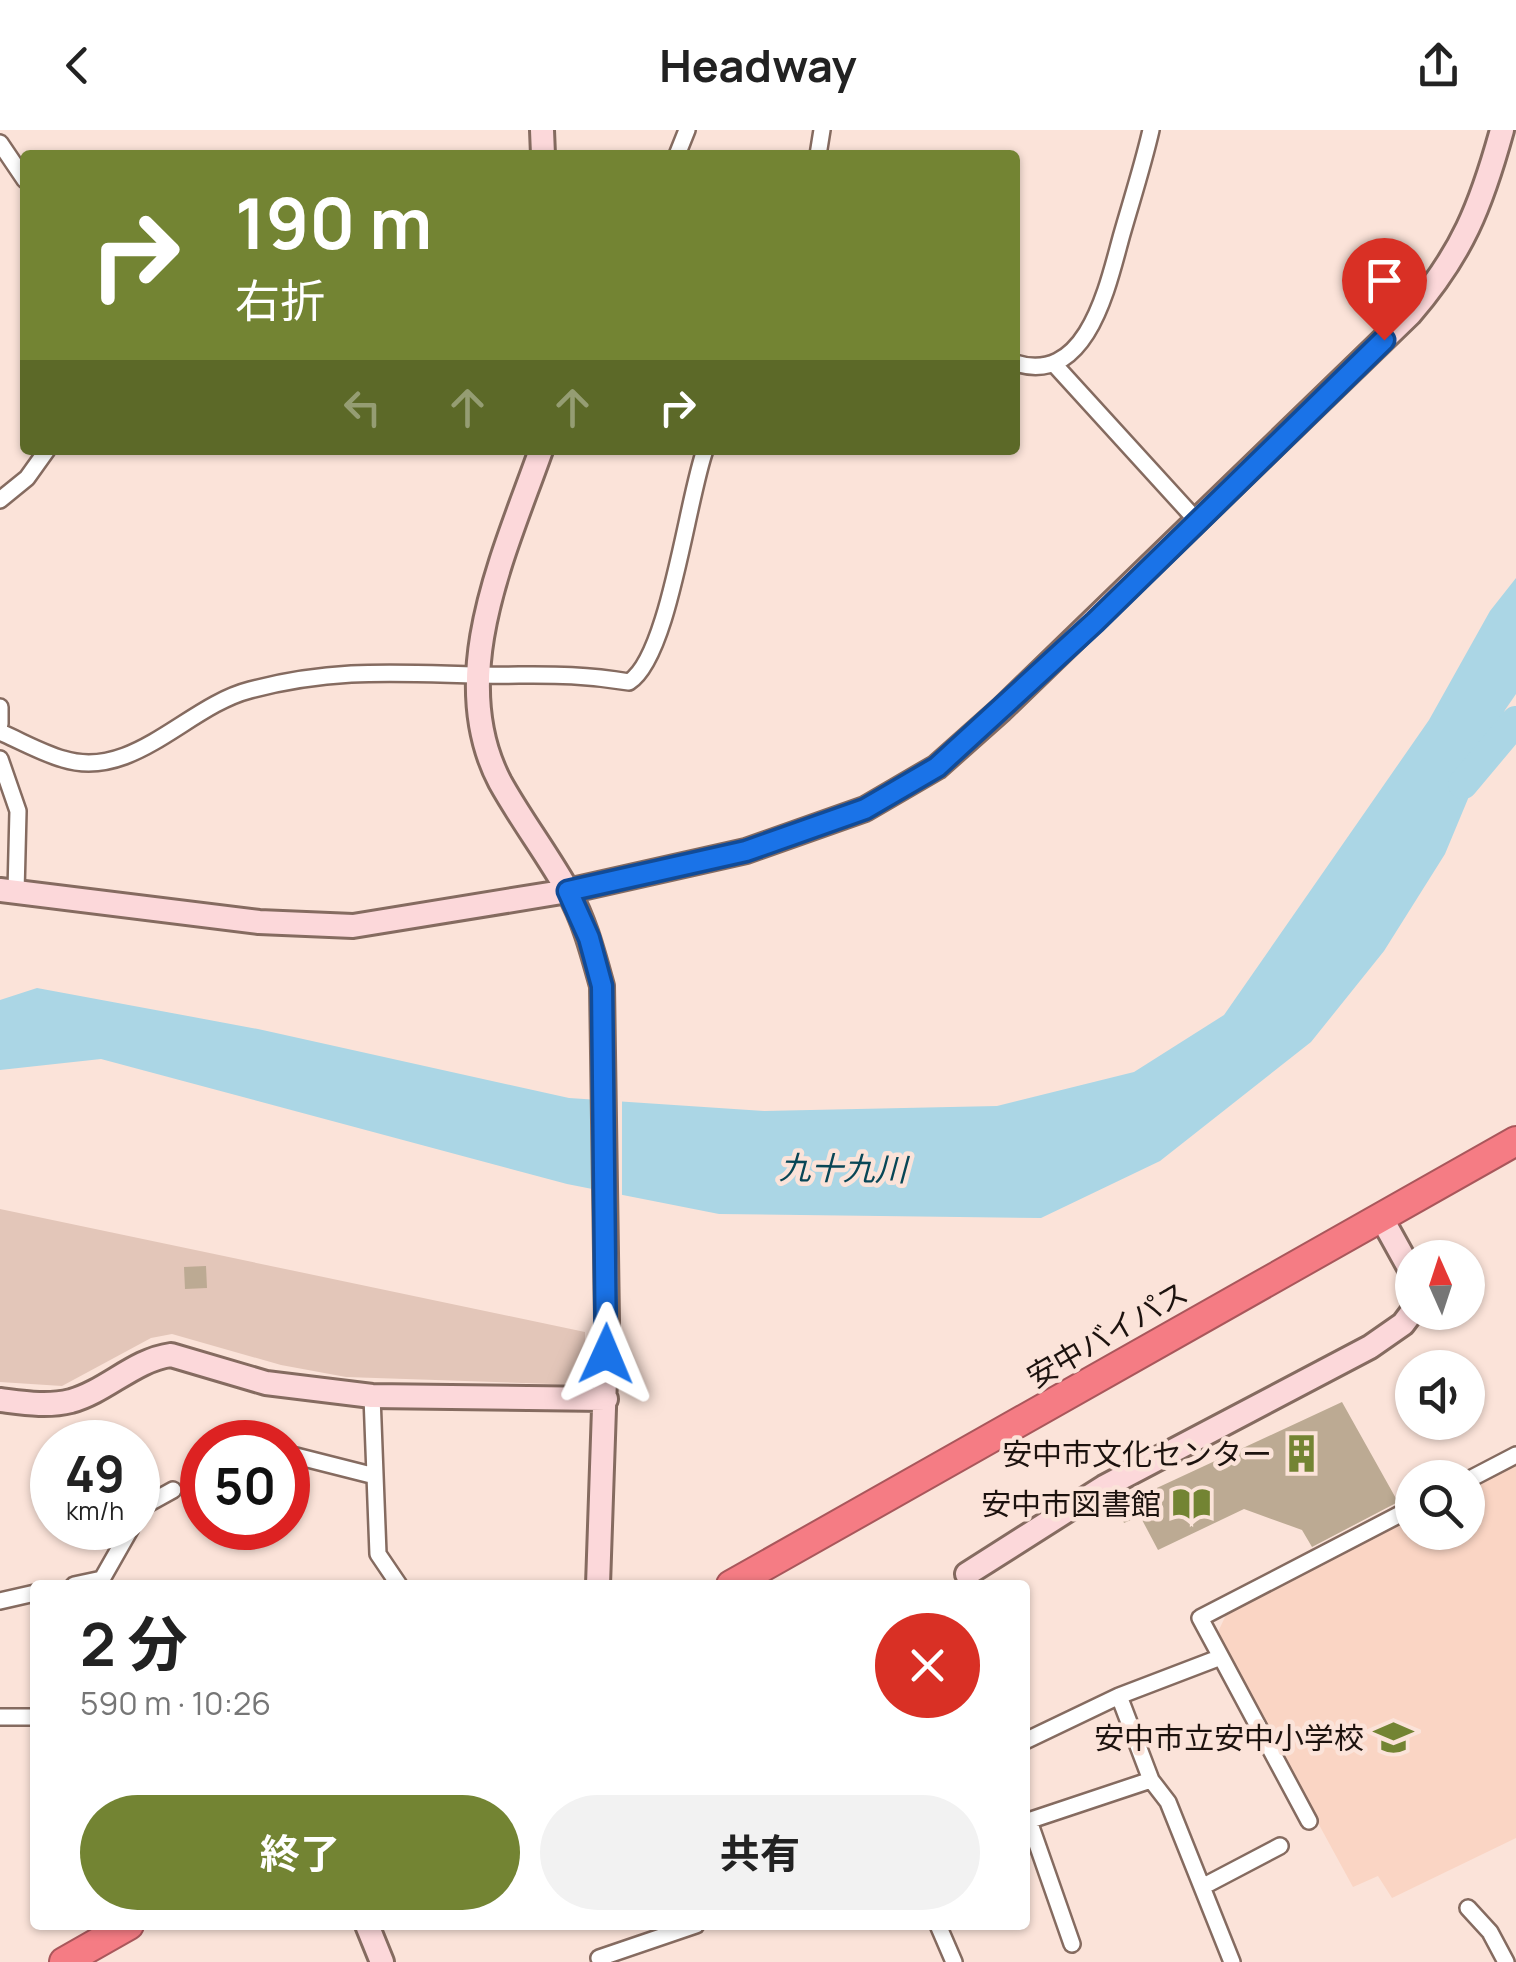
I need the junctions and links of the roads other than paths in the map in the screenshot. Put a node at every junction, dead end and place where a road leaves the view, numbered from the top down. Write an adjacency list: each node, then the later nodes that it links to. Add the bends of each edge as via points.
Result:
1 (1151, 130): 6 (street, via 1106,300 1084,336)
2 (1502, 130): 11 (street, via 1483,200 1440,279)
3 (0, 142): 4 (street)
4 (20, 172)
5 (1020, 364): 6 (street, via 1036,369)
6 (1054, 364): 11 (street)
7 (43, 455): 10 (street)
8 (539, 455): 12 (street, via 499,569)
9 (703, 455): 12 (street, via 675,579 644,673 629,682 573,672)
10 (0, 500)
11 (1198, 522): 18 (street, via 1001,710 937,767 901,789 865,809 746,851)
12 (476, 675): 15 (street, via 360,670 251,690 211,702 117,760 63,759); 18 (street, via 482,735 499,779)
13 (0, 708): 14 (street)
14 (0, 724)
15 (0, 732)
16 (0, 759): 17 (street, via 18,811)
17 (8, 891): 18 (street, via 259,922 353,926)
18 (568, 891): 24 (street, via 602,986)
19 (1516, 1141): 20 (highway, 安中バイパス)
20 (1381, 1217): 21 (street); 38 (highway, 安中バイパス)
21 (1395, 1242)
22 (1395, 1330): 34 (street, via 1104,1487)
23 (372, 1396): 24 (street); 25 (street, via 266,1383 171,1355 74,1400); 29 (street)
24 (606, 1399): 37 (street)
25 (0, 1400)
26 (1516, 1454): 28 (street)
27 (310, 1460): 29 (street)
28 (1485, 1471)
29 (375, 1476): 36 (street, via 378,1554)
30 (173, 1490): 31 (street)
31 (160, 1497)
32 (1395, 1517): 41 (street, via 1200,1618)
33 (118, 1550): 35 (street)
34 (968, 1574)
35 (97, 1580)
36 (395, 1580)
37 (598, 1580)
38 (740, 1580)
39 (30, 1594): 40 (street)
40 (0, 1600)
41 (1221, 1657): 42 (street); 47 (street)
42 (1119, 1696): 45 (street); 46 (street)
43 (0, 1717): 44 (street)
44 (30, 1717)
45 (1030, 1739)
46 (1151, 1780): 48 (street); 51 (street, via 1168,1802)
47 (1309, 1820)
48 (1030, 1821)
49 (1030, 1830): 57 (street)
50 (1280, 1846): 51 (street)
51 (1202, 1887): 62 (street)
52 (1468, 1908): 63 (street)
53 (120, 1930): 59 (highway)
54 (369, 1930): 60 (street)
55 (681, 1930): 58 (street)
56 (940, 1930): 61 (street)
57 (1072, 1944)
58 (599, 1958)
59 (64, 1962)
60 (382, 1962)
61 (954, 1962)
62 (1232, 1962)
63 (1506, 1962)

